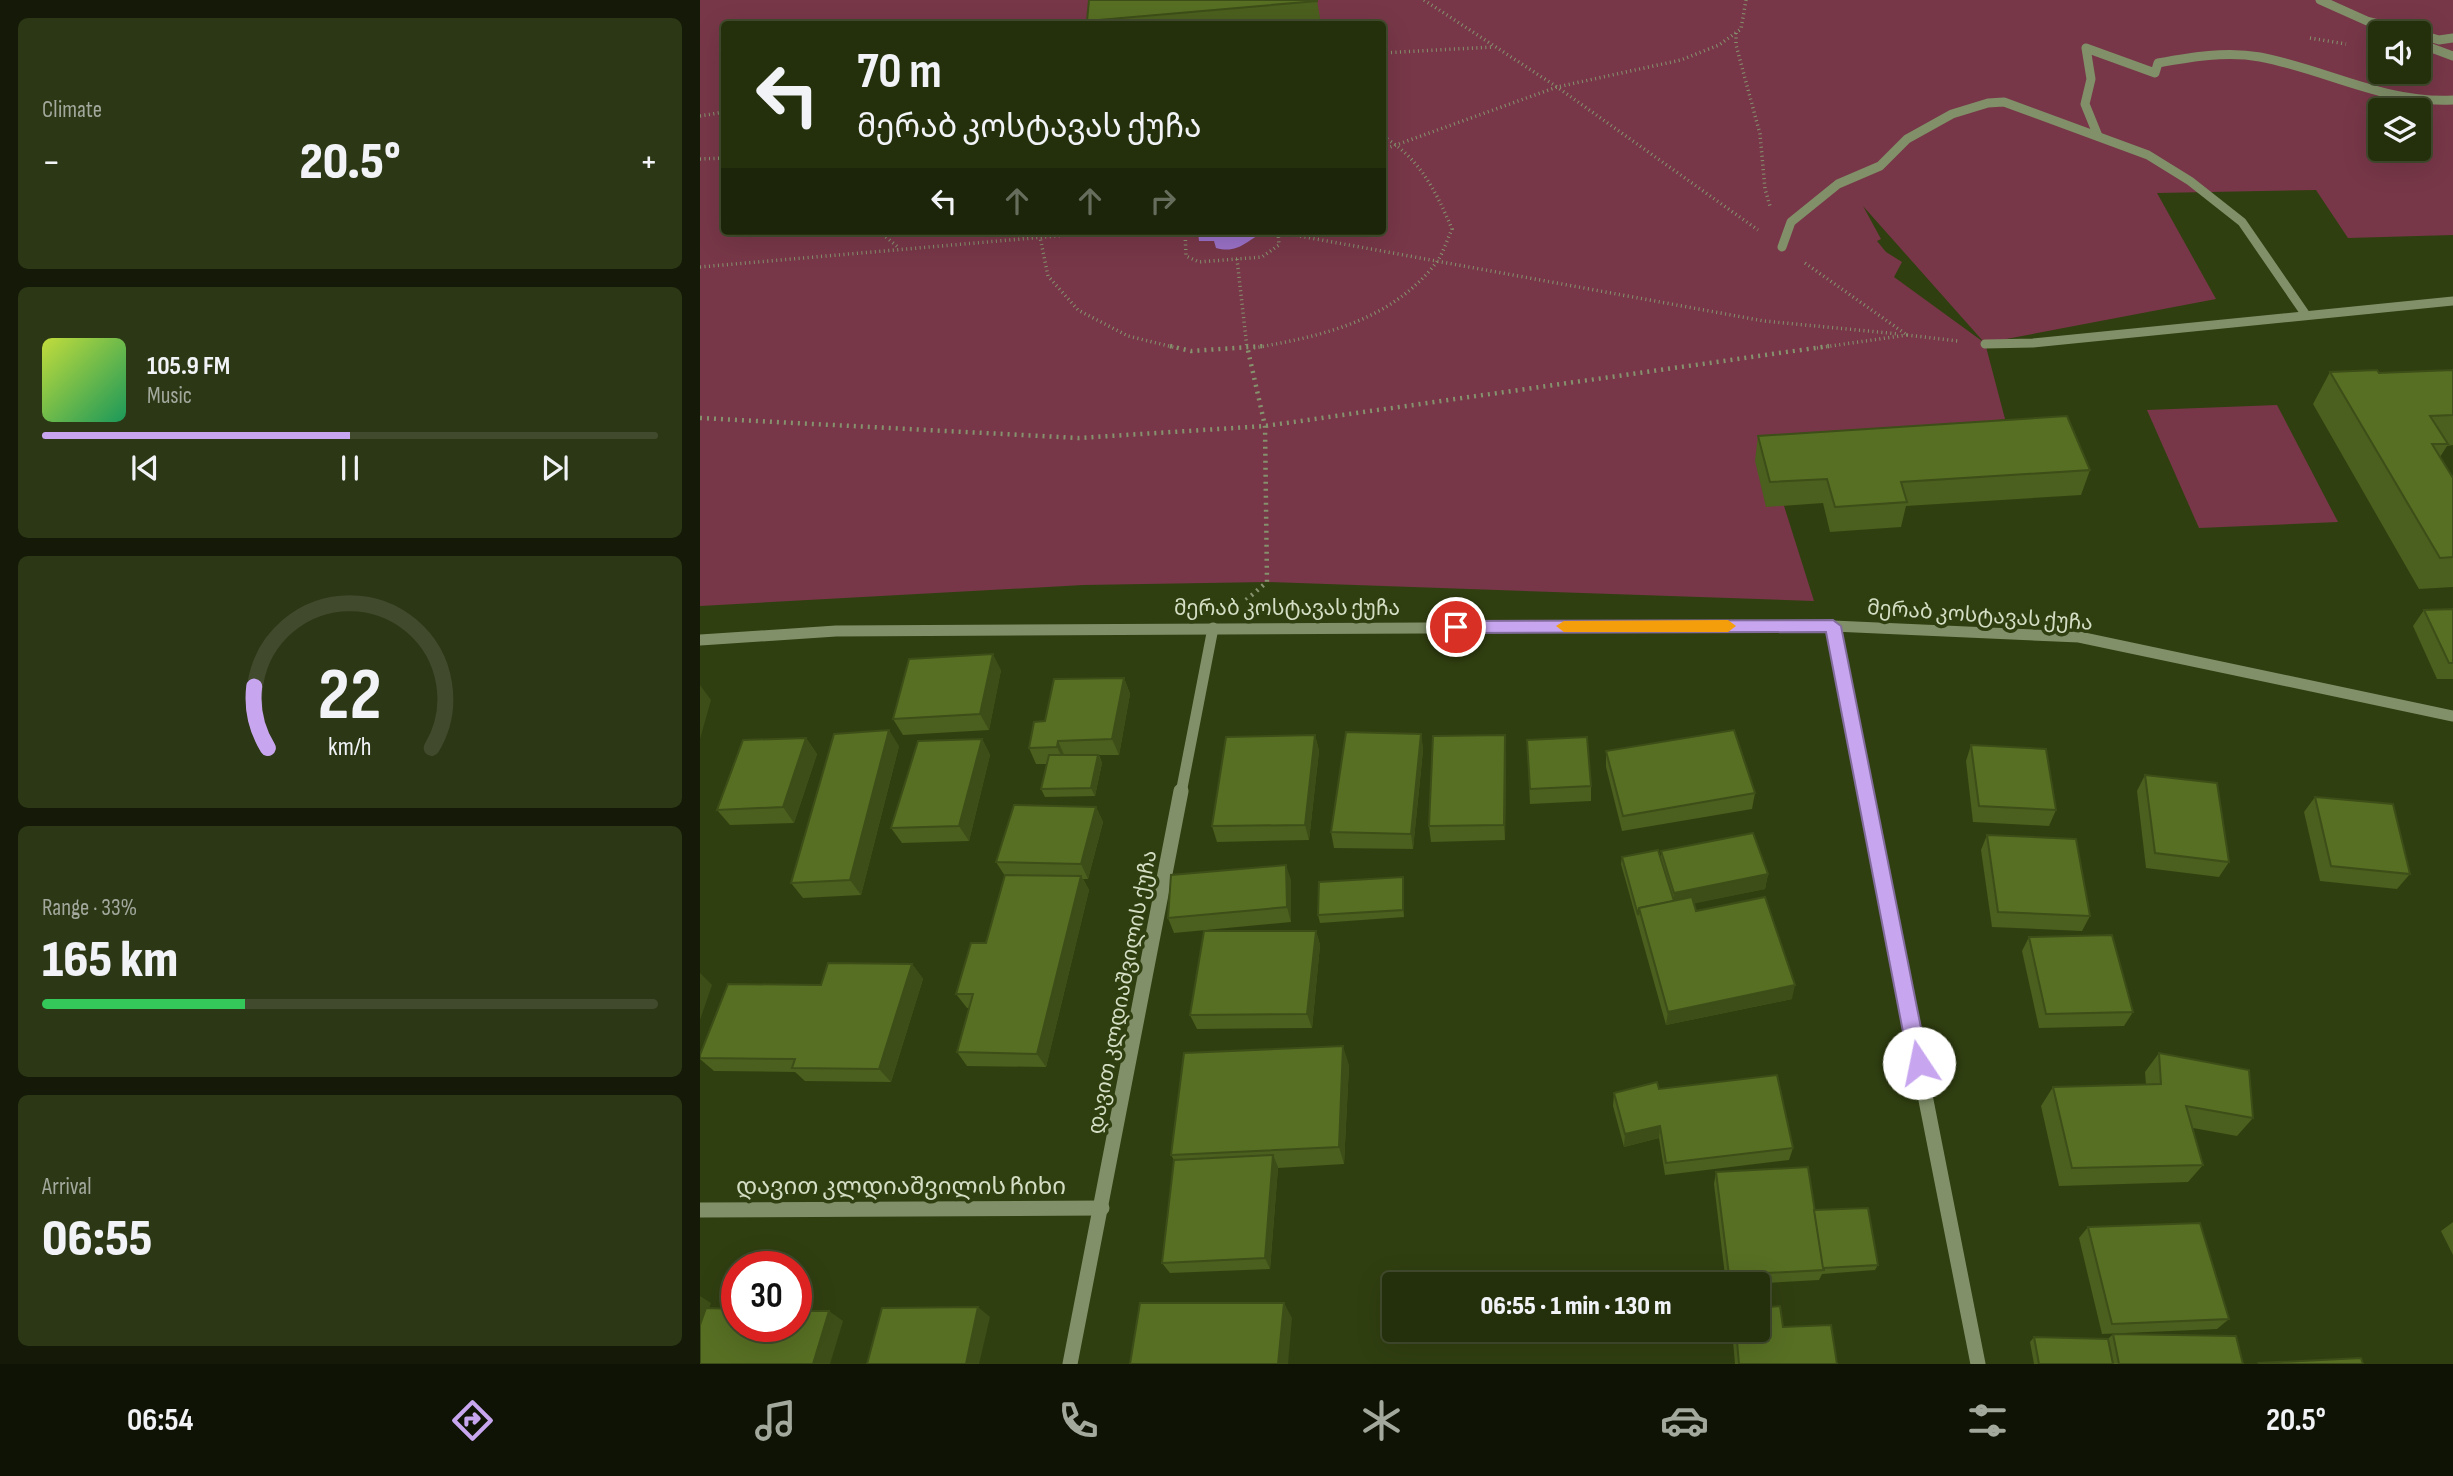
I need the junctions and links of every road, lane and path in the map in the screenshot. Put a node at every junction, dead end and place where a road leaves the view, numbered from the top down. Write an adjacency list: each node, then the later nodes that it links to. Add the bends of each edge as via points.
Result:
1 (1424, 0): 8 (path)
2 (1746, 0): 5 (path, via 1741,29)
3 (2320, 0): 4 (street)
4 (2368, 21)
5 (1736, 33): 12 (path, via 1681,60); 30 (path, via 1760,134 1765,189)
6 (2431, 38): 7 (street)
7 (2453, 38)
8 (1493, 47): 10 (path); 12 (path)
9 (2431, 48): 11 (street)
10 (1386, 53)
11 (2453, 57)
12 (1557, 87): 20 (path); 30 (path)
13 (2453, 100): 14 (street)
14 (2437, 103): 15 (street); 18 (street, via 2259,57 2191,57 2158,63 2155,73 2086,48 2091,79 2085,104)
15 (2453, 105)
16 (721, 112): 17 (path)
17 (700, 116)
18 (2098, 136): 30 (street, via 2004,102 1952,114 1907,139 1880,166 1838,184 1791,222); 36 (street, via 2148,155 2242,222)
19 (1386, 138): 20 (path)
20 (1398, 143): 21 (path); 33 (path, via 1422,169 1452,229)
21 (1386, 148)
22 (721, 158): 23 (path)
23 (700, 159)
24 (883, 235): 31 (path)
25 (1064, 235): 29 (path)
26 (1185, 235): 32 (path, via 1186,256 1199,262)
27 (1278, 235): 32 (path, via 1279,245 1262,257)
28 (1299, 235): 33 (path)
29 (1040, 237): 31 (path); 39 (path, via 1048,276 1078,310 1128,336 1191,351)
30 (1782, 247): 37 (path)
31 (899, 249): 34 (path)
32 (1237, 259): 39 (path)
33 (1437, 262): 37 (path, via 1764,321); 39 (path, via 1408,291 1368,317 1319,336)
34 (700, 267)
35 (2453, 301): 36 (street)
36 (2306, 315): 38 (street)
37 (1907, 335): 38 (path); 41 (path)
38 (1985, 344)
39 (1247, 349): 41 (path)
40 (700, 418): 41 (path, via 1079,438)
41 (1265, 426): 43 (path, via 1267,583)
42 (1833, 626): 43 (street, მერაბ კოსტავას ქუჩა); 45 (street, მერაბ კოსტავას ქუჩა, via 2079,637); 49 (street)
43 (1213, 628): 44 (street, მერაბ კოსტავას ქუჩა, via 836,631); 46 (street, დავით კლდიაშვილის ქუჩა)
44 (700, 640)
45 (2453, 716)
46 (1102, 1208): 47 (street, დავით კლდიაშვილის ჩიხი); 48 (street, დავით კლდიაშვილის ქუჩა)
47 (700, 1210)
48 (1070, 1364)
49 (1978, 1364)

